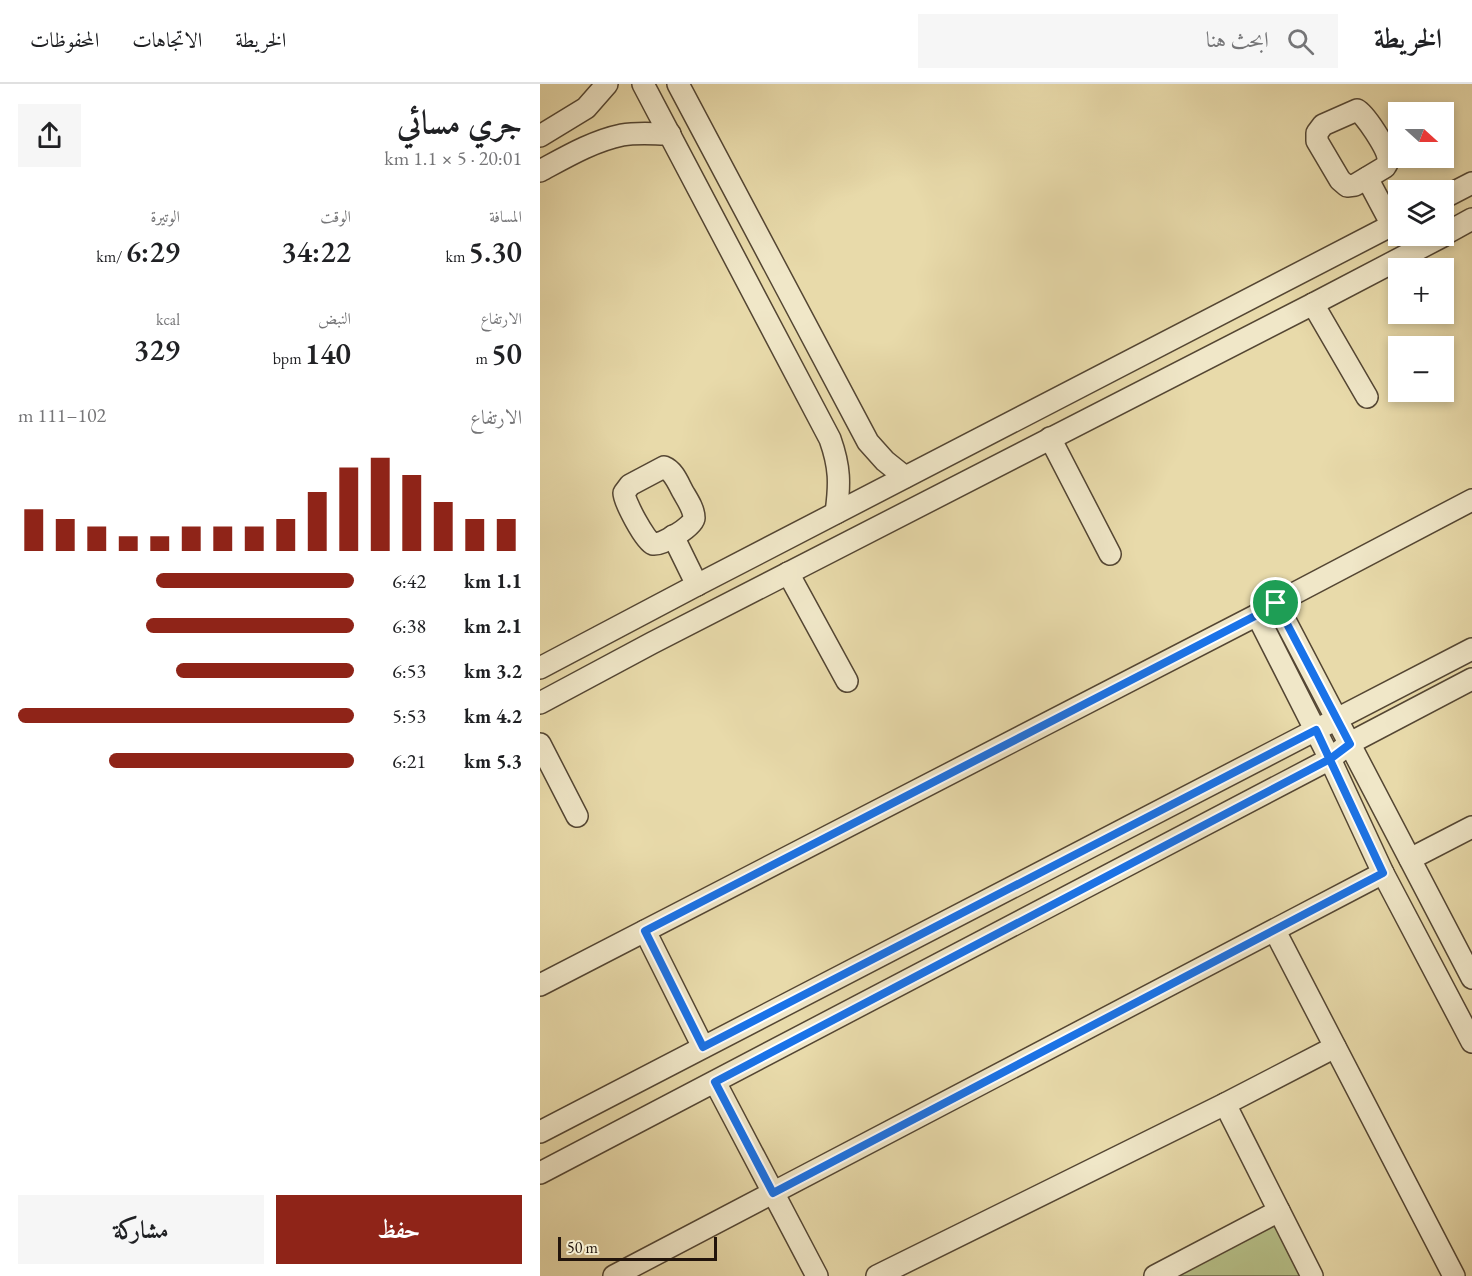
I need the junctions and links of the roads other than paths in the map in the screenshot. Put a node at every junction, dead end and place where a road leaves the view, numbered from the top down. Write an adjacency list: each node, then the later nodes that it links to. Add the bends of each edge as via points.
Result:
1 (607, 84): 5 (street, via 586,108)
2 (643, 84): 4 (street)
3 (678, 84): 14 (street)
4 (670, 134): 6 (street, via 622,135); 16 (street)
5 (540, 136)
6 (541, 166)
7 (1367, 178): 10 (street)
8 (1472, 183): 9 (street)
9 (1454, 192)
10 (1388, 212)
11 (1472, 219): 13 (street)
12 (1388, 227): 18 (street)
13 (1454, 229)
14 (764, 246): 16 (street); 22 (street, via 868,442)
15 (1422, 246): 17 (street)
16 (735, 262): 24 (street, via 830,439 838,461)
17 (1313, 304): 19 (street); 20 (street)
18 (1188, 331): 19 (street); 22 (street)
19 (1204, 359): 21 (street)
20 (1367, 397)
21 (1050, 438): 26 (street); 27 (street)
22 (905, 477): 24 (street)
23 (1472, 500): 29 (street)
24 (836, 513): 28 (street)
25 (673, 536): 28 (street)
26 (1110, 554)
27 (788, 573): 34 (street); 35 (street)
28 (696, 585): 32 (street)
29 (1276, 603): 30 (street); 36 (street)
30 (1257, 615): 37 (street); 45 (street)
31 (1472, 649): 36 (street)
32 (540, 668)
33 (1472, 680): 39 (street)
34 (847, 681)
35 (540, 703)
36 (1337, 720): 37 (street); 39 (street)
37 (1316, 730): 40 (street); 50 (street)
38 (540, 744): 41 (street)
39 (1350, 744): 40 (street); 43 (street)
40 (1330, 759): 44 (street); 52 (street)
41 (577, 816)
42 (1472, 826): 43 (street)
43 (1410, 859): 47 (street)
44 (1383, 873): 46 (street); 49 (street)
45 (645, 931): 48 (street); 50 (street)
46 (1275, 931): 51 (street); 56 (street)
47 (1472, 978)
48 (540, 985)
49 (1472, 1042)
50 (703, 1047): 54 (street)
51 (1335, 1047): 53 (street); 63 (street)
52 (715, 1082): 55 (street); 56 (street)
53 (1225, 1104): 57 (street); 60 (street)
54 (540, 1132)
55 (540, 1173)
56 (773, 1193): 58 (street); 59 (street)
57 (1279, 1211): 61 (street); 62 (street)
58 (614, 1276)
59 (818, 1276)
60 (877, 1276)
61 (1155, 1276)
62 (1312, 1276)
63 (1454, 1276)

